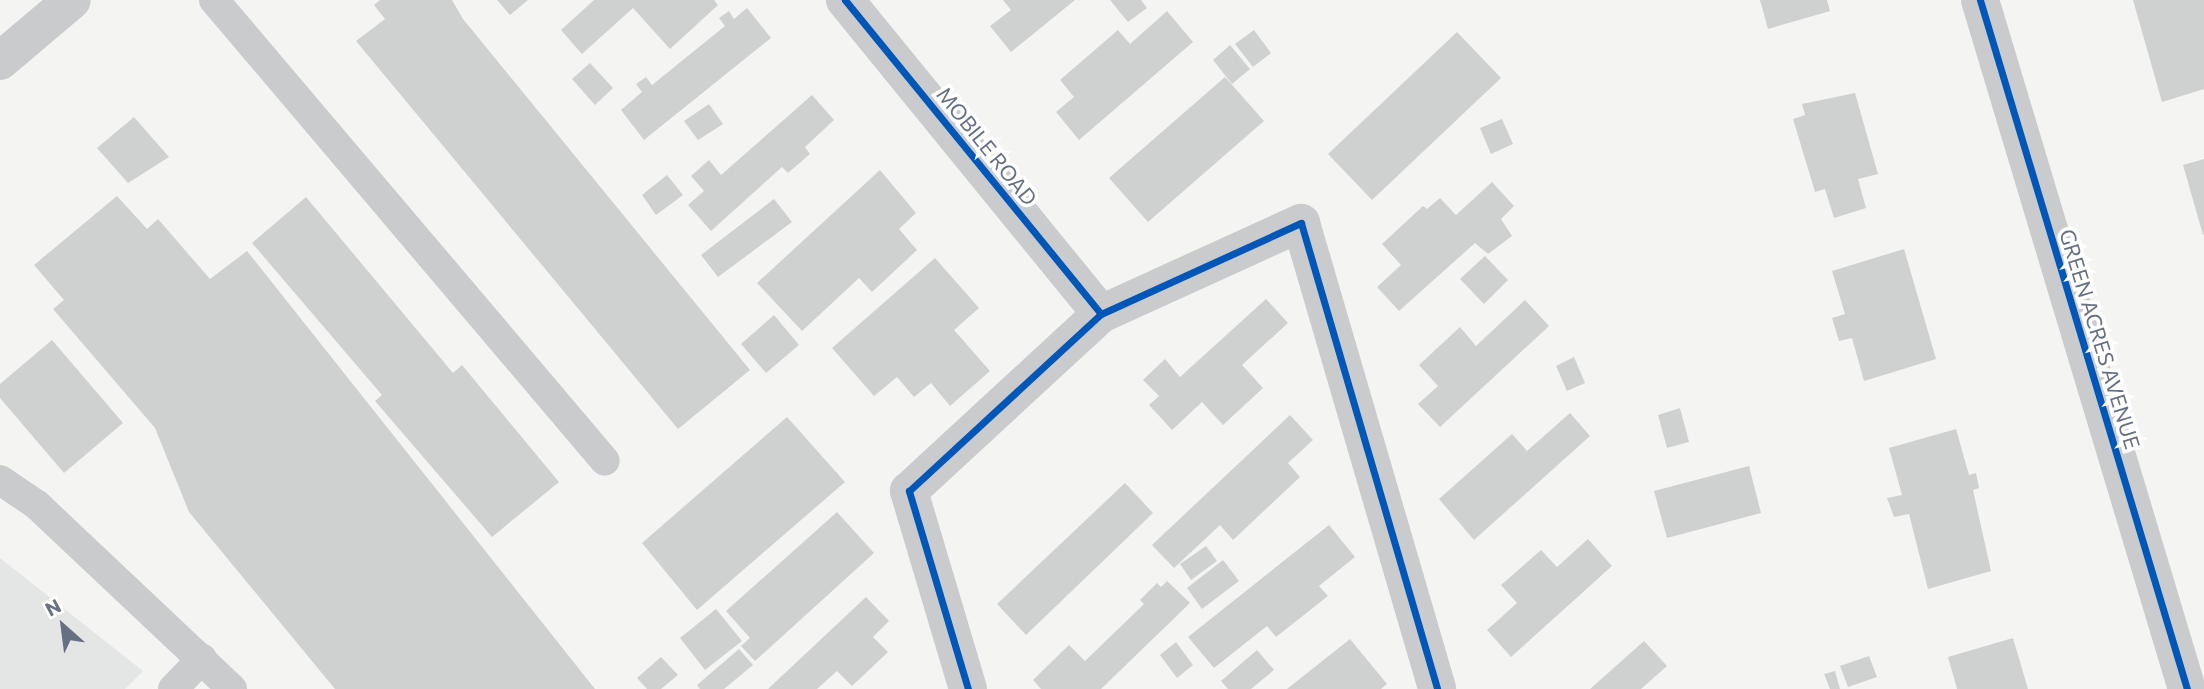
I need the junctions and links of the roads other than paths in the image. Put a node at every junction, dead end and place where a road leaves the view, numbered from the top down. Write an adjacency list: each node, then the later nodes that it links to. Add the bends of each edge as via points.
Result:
1 (72, 0): 5 (street)
2 (214, 0): 7 (lane)
3 (845, 0): 6 (street, MOBILE ROAD)
4 (1980, 0): 14 (street, GREEN ACRES AVENUE)
5 (0, 61)
6 (1101, 314): 12 (street, via 909,491); 13 (street, via 1301,223)
7 (605, 461)
8 (0, 481): 9 (lane, via 37,505)
9 (202, 659): 10 (lane); 11 (lane)
10 (173, 689)
11 (232, 689)
12 (968, 689)
13 (1437, 689)
14 (2187, 689)

